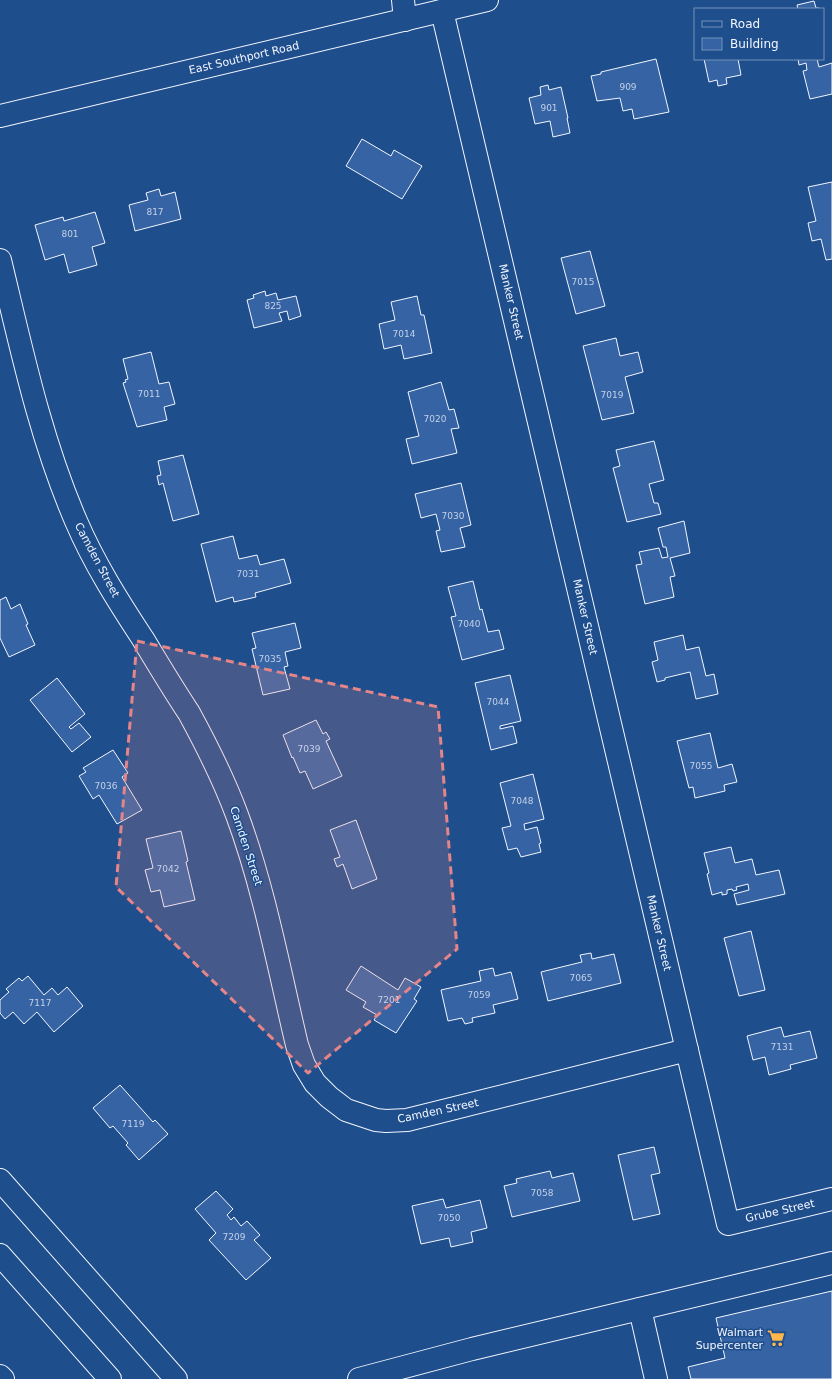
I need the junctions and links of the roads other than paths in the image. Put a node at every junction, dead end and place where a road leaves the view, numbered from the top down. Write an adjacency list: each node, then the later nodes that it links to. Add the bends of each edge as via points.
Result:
1 (487, 0): 2 (street, East Southport Road)
2 (451, 6): 3 (street, East Southport Road); 6 (street, Manker Street)
3 (404, 10): 4 (street, East Southport Road)
4 (0, 116)
5 (0, 260): 6 (street, Camden Street, via 26,370 68,503 110,587 199,731 228,794 252,861 296,1045 315,1083 346,1110 376,1120 407,1120)
6 (687, 1050): 9 (street, Manker Street)
7 (0, 1180): 16 (street)
8 (832, 1199): 9 (street, Grube Street)
9 (728, 1224)
10 (2, 1260): 15 (street)
11 (832, 1263): 12 (street)
12 (640, 1309): 17 (street); 18 (street)
13 (0, 1376): 14 (street)
14 (3, 1379)
15 (110, 1379)
16 (176, 1379)
17 (359, 1379)
18 (656, 1379)

